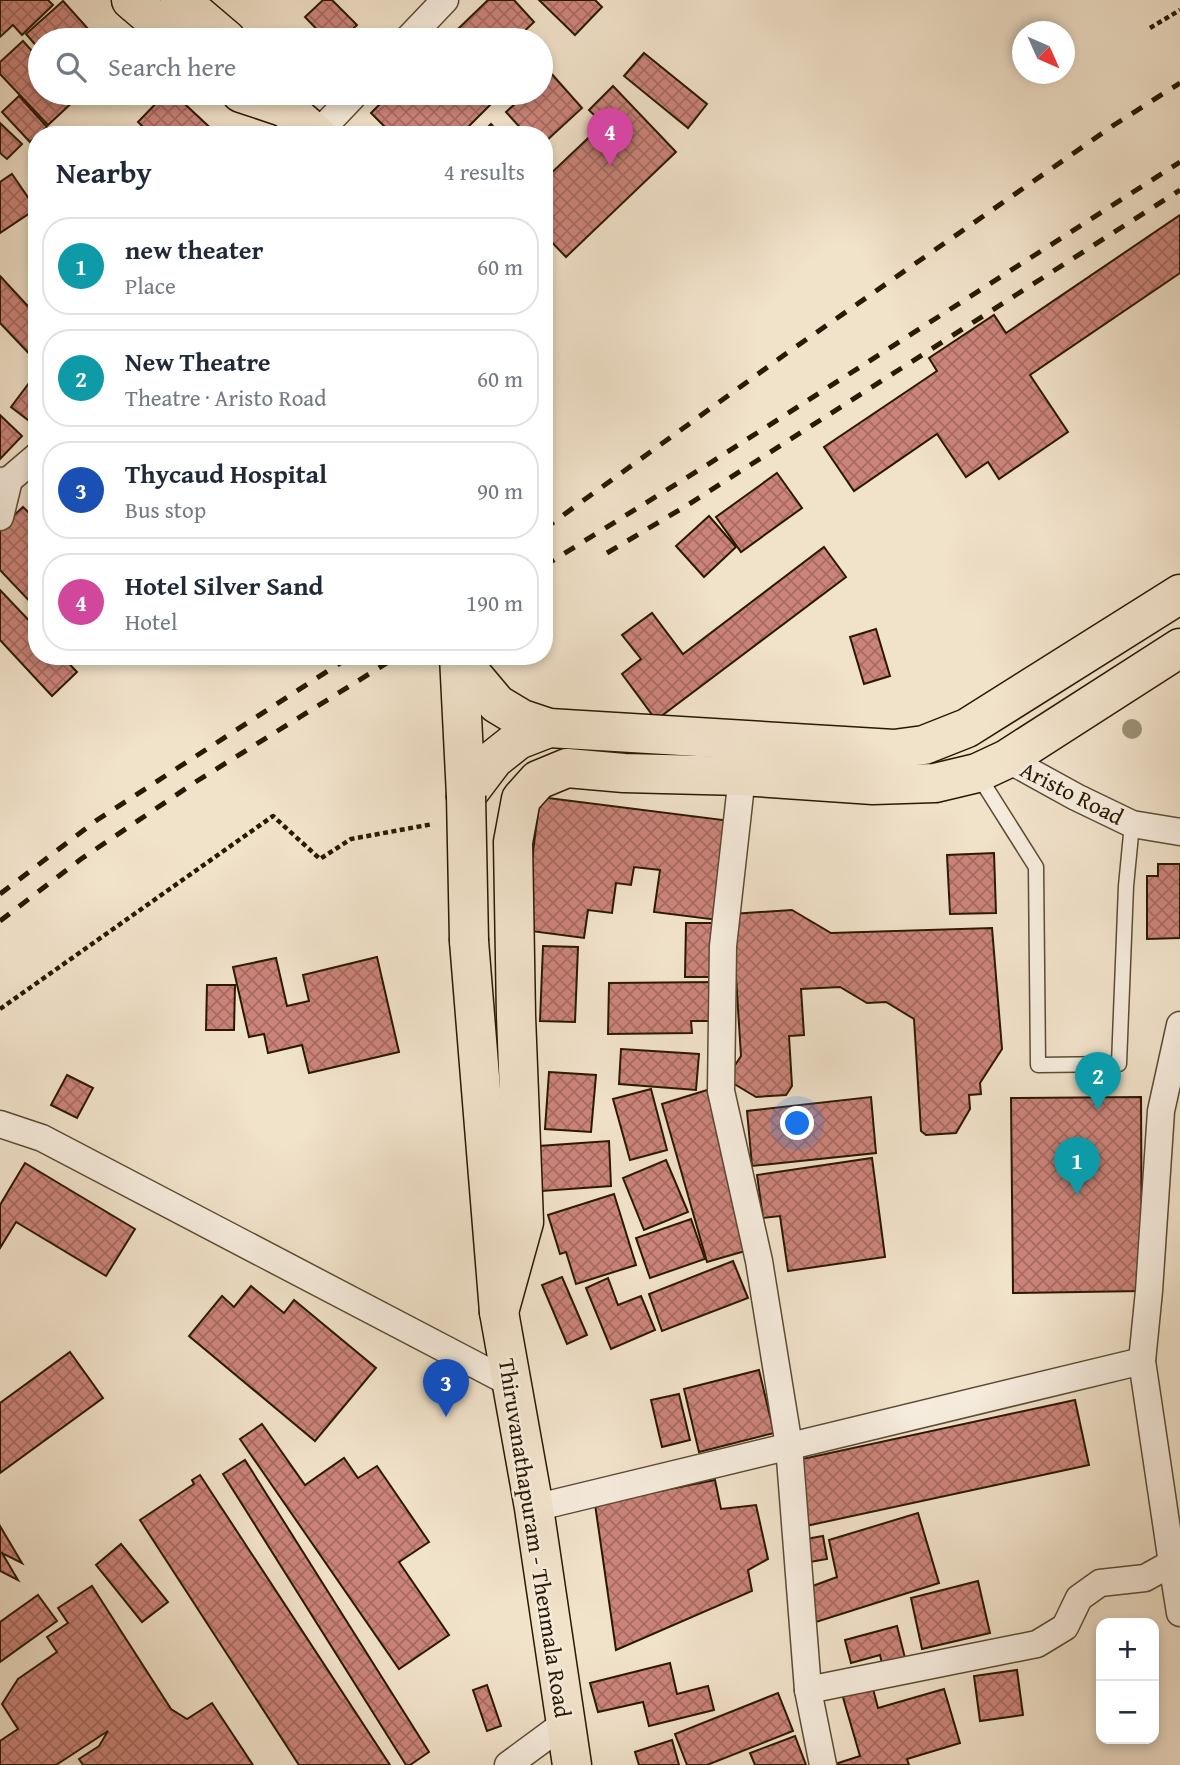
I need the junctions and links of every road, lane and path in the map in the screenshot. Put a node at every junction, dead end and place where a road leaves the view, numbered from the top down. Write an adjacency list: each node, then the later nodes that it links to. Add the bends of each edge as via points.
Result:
1 (131, 0): 5 (main road)
2 (180, 0): 6 (main road)
3 (445, 0): 7 (street)
4 (1180, 10): 8 (path)
5 (163, 28)
6 (213, 28)
7 (418, 28)
8 (1150, 28)
9 (286, 105): 11 (main road)
10 (345, 105): 12 (street)
11 (308, 126)
12 (325, 126)
13 (28, 463): 14 (street)
14 (4, 480): 15 (street)
15 (0, 517)
16 (1180, 594): 20 (main road, via 967,728 924,745 894,749)
17 (1180, 648): 21 (main road)
18 (460, 665): 23 (main road, Thiruvanathapuram - Thenmala Road)
19 (466, 665): 20 (main road, via 497,704)
20 (549, 728): 23 (main road, via 518,740 494,759)
21 (992, 766): 22 (main road, via 935,783 873,785); 24 (street, Aristo Road, via 1076,797); 24 (lane, via 1036,867 1038,1065 1119,1065)
22 (742, 776): 29 (main road, via 567,768 538,780 521,799 513,842 524,1222); 32 (street, via 723,946 721,1091 759,1261)
23 (466, 807): 26 (path, via 351,839 320,859 273,816); 29 (main road, Thiruvanathapuram - Thenmala Road, bridge, via 469,941)
24 (1132, 824): 25 (street, Aristo Road)
25 (1180, 832)
26 (0, 1009)
27 (1180, 1025): 30 (street, via 1161,1111)
28 (0, 1124): 31 (street, via 41,1138)
29 (499, 1312): 31 (main road, Thiruvanathapuram - Thenmala Road)
30 (1142, 1361): 32 (street); 34 (street)
31 (510, 1383): 33 (main road, Thiruvanathapuram - Thenmala Road)
32 (789, 1447): 33 (street); 36 (street)
33 (534, 1508): 37 (main road, Thiruvanathapuram - Thenmala Road)
34 (1172, 1563): 35 (street); 36 (street, via 1145,1578 1100,1583 1079,1598 1065,1627 1037,1644)
35 (1180, 1613)
36 (808, 1690): 40 (street)
37 (565, 1723): 38 (street); 39 (main road, Thiruvanathapuram - Thenmala Road)
38 (508, 1765)
39 (572, 1765)
40 (823, 1765)

